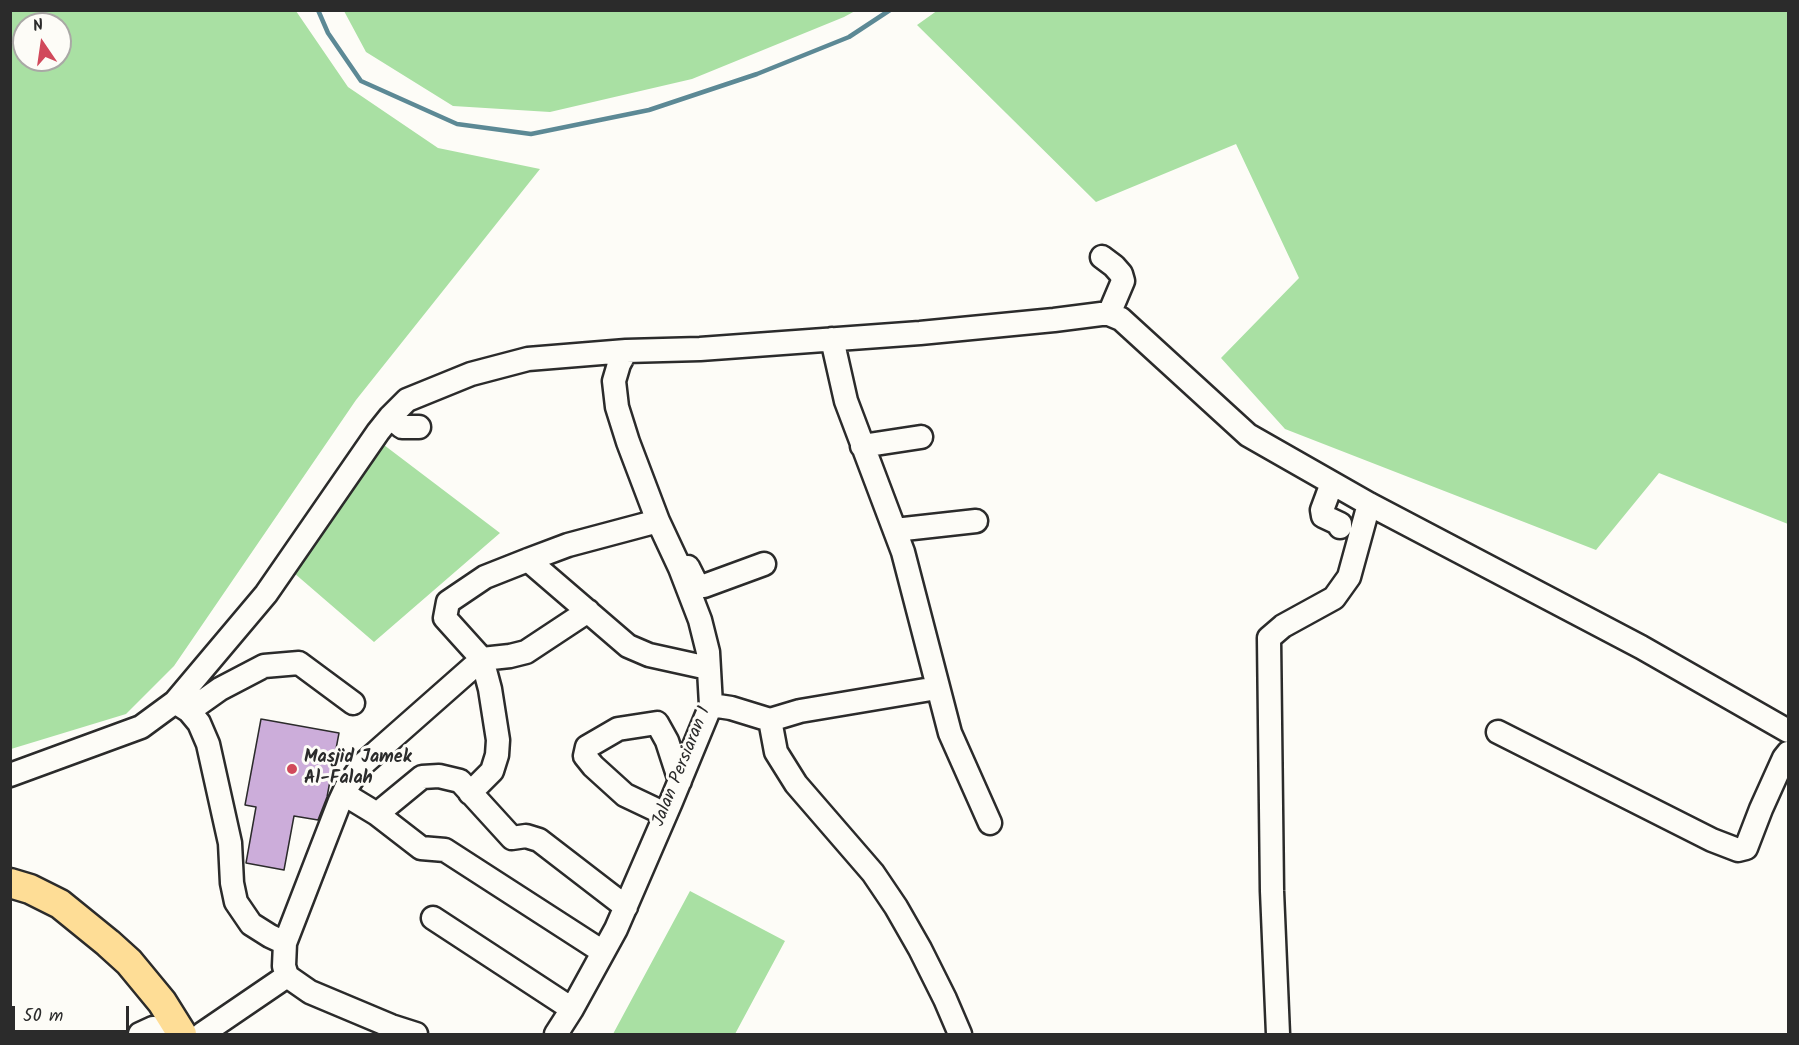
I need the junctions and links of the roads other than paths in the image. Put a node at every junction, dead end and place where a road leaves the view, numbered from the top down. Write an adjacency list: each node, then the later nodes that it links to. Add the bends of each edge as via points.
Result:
1 (1102, 257): 2 (street, via 1121,274 1123,281)
2 (1109, 314): 3 (street); 9 (street, via 1121,319 1248,435)
3 (832, 339): 4 (street); 8 (street, via 846,401)
4 (626, 351): 5 (street, via 528,359 471,374 407,400); 11 (street, Jalan Persiaran 1, via 614,381 617,407)
5 (390, 417): 6 (street, via 402,427); 24 (street)
6 (419, 427)
7 (921, 437): 8 (street)
8 (862, 446): 14 (street)
9 (1332, 483): 10 (street); 13 (street, via 1323,516)
10 (1369, 504): 26 (street, via 1641,647); 48 (street, via 1349,577 1334,598 1269,638)
11 (658, 521): 15 (street); 17 (street, Jalan Persiaran 1)
12 (976, 521): 14 (street)
13 (1340, 527)
14 (895, 530): 21 (street)
15 (528, 560): 18 (street); 19 (street, via 485,576 448,602 445,618)
16 (764, 564): 17 (street, via 704,586 696,583)
17 (684, 568): 20 (street, Jalan Persiaran 1, via 708,652)
18 (588, 611): 19 (street, via 526,652); 20 (street, via 628,646 649,655)
19 (482, 659): 31 (street, via 363,764); 32 (street, via 498,740 497,755 492,771)
20 (708, 668): 23 (street, Jalan Persiaran 1)
21 (937, 688): 25 (street, via 800,711); 35 (street, via 950,733)
22 (353, 703): 24 (street, via 299,663 264,666)
23 (711, 705): 25 (street); 30 (street, Jalan Persiaran 1)
24 (182, 707): 29 (street, via 141,727); 39 (street, via 199,723 208,744 230,843 236,902 251,924)
25 (770, 720): 47 (street, via 776,752 796,784 873,873 896,907)
26 (1788, 730)
27 (1498, 732): 28 (street, via 1738,850 1746,848)
28 (1788, 753)
29 (10, 775)
30 (680, 781): 34 (street, Jalan Persiaran 1); 34 (street, via 657,723 618,729 587,747 585,756 625,795)
31 (344, 794): 33 (street); 39 (street)
32 (470, 794): 33 (street, via 460,781 422,777); 37 (street, via 512,838 526,836 539,840)
33 (378, 814): 40 (street, via 422,848 445,850)
34 (665, 814): 37 (street, Jalan Persiaran 1)
35 (990, 823)
36 (10, 883): 43 (main road, via 60,904 108,943 129,962)
37 (626, 907): 40 (street, Jalan Persiaran 1)
38 (433, 918): 42 (street)
39 (285, 943): 41 (street)
40 (603, 952): 42 (street, Jalan Persiaran 1)
41 (287, 976): 43 (street); 45 (street, via 310,992)
42 (572, 1009): 46 (street, Jalan Persiaran 1)
43 (188, 1033): 44 (street, via 153,1028)
44 (140, 1035)
45 (416, 1035)
46 (556, 1035)
47 (960, 1035)
48 (1278, 1035)

